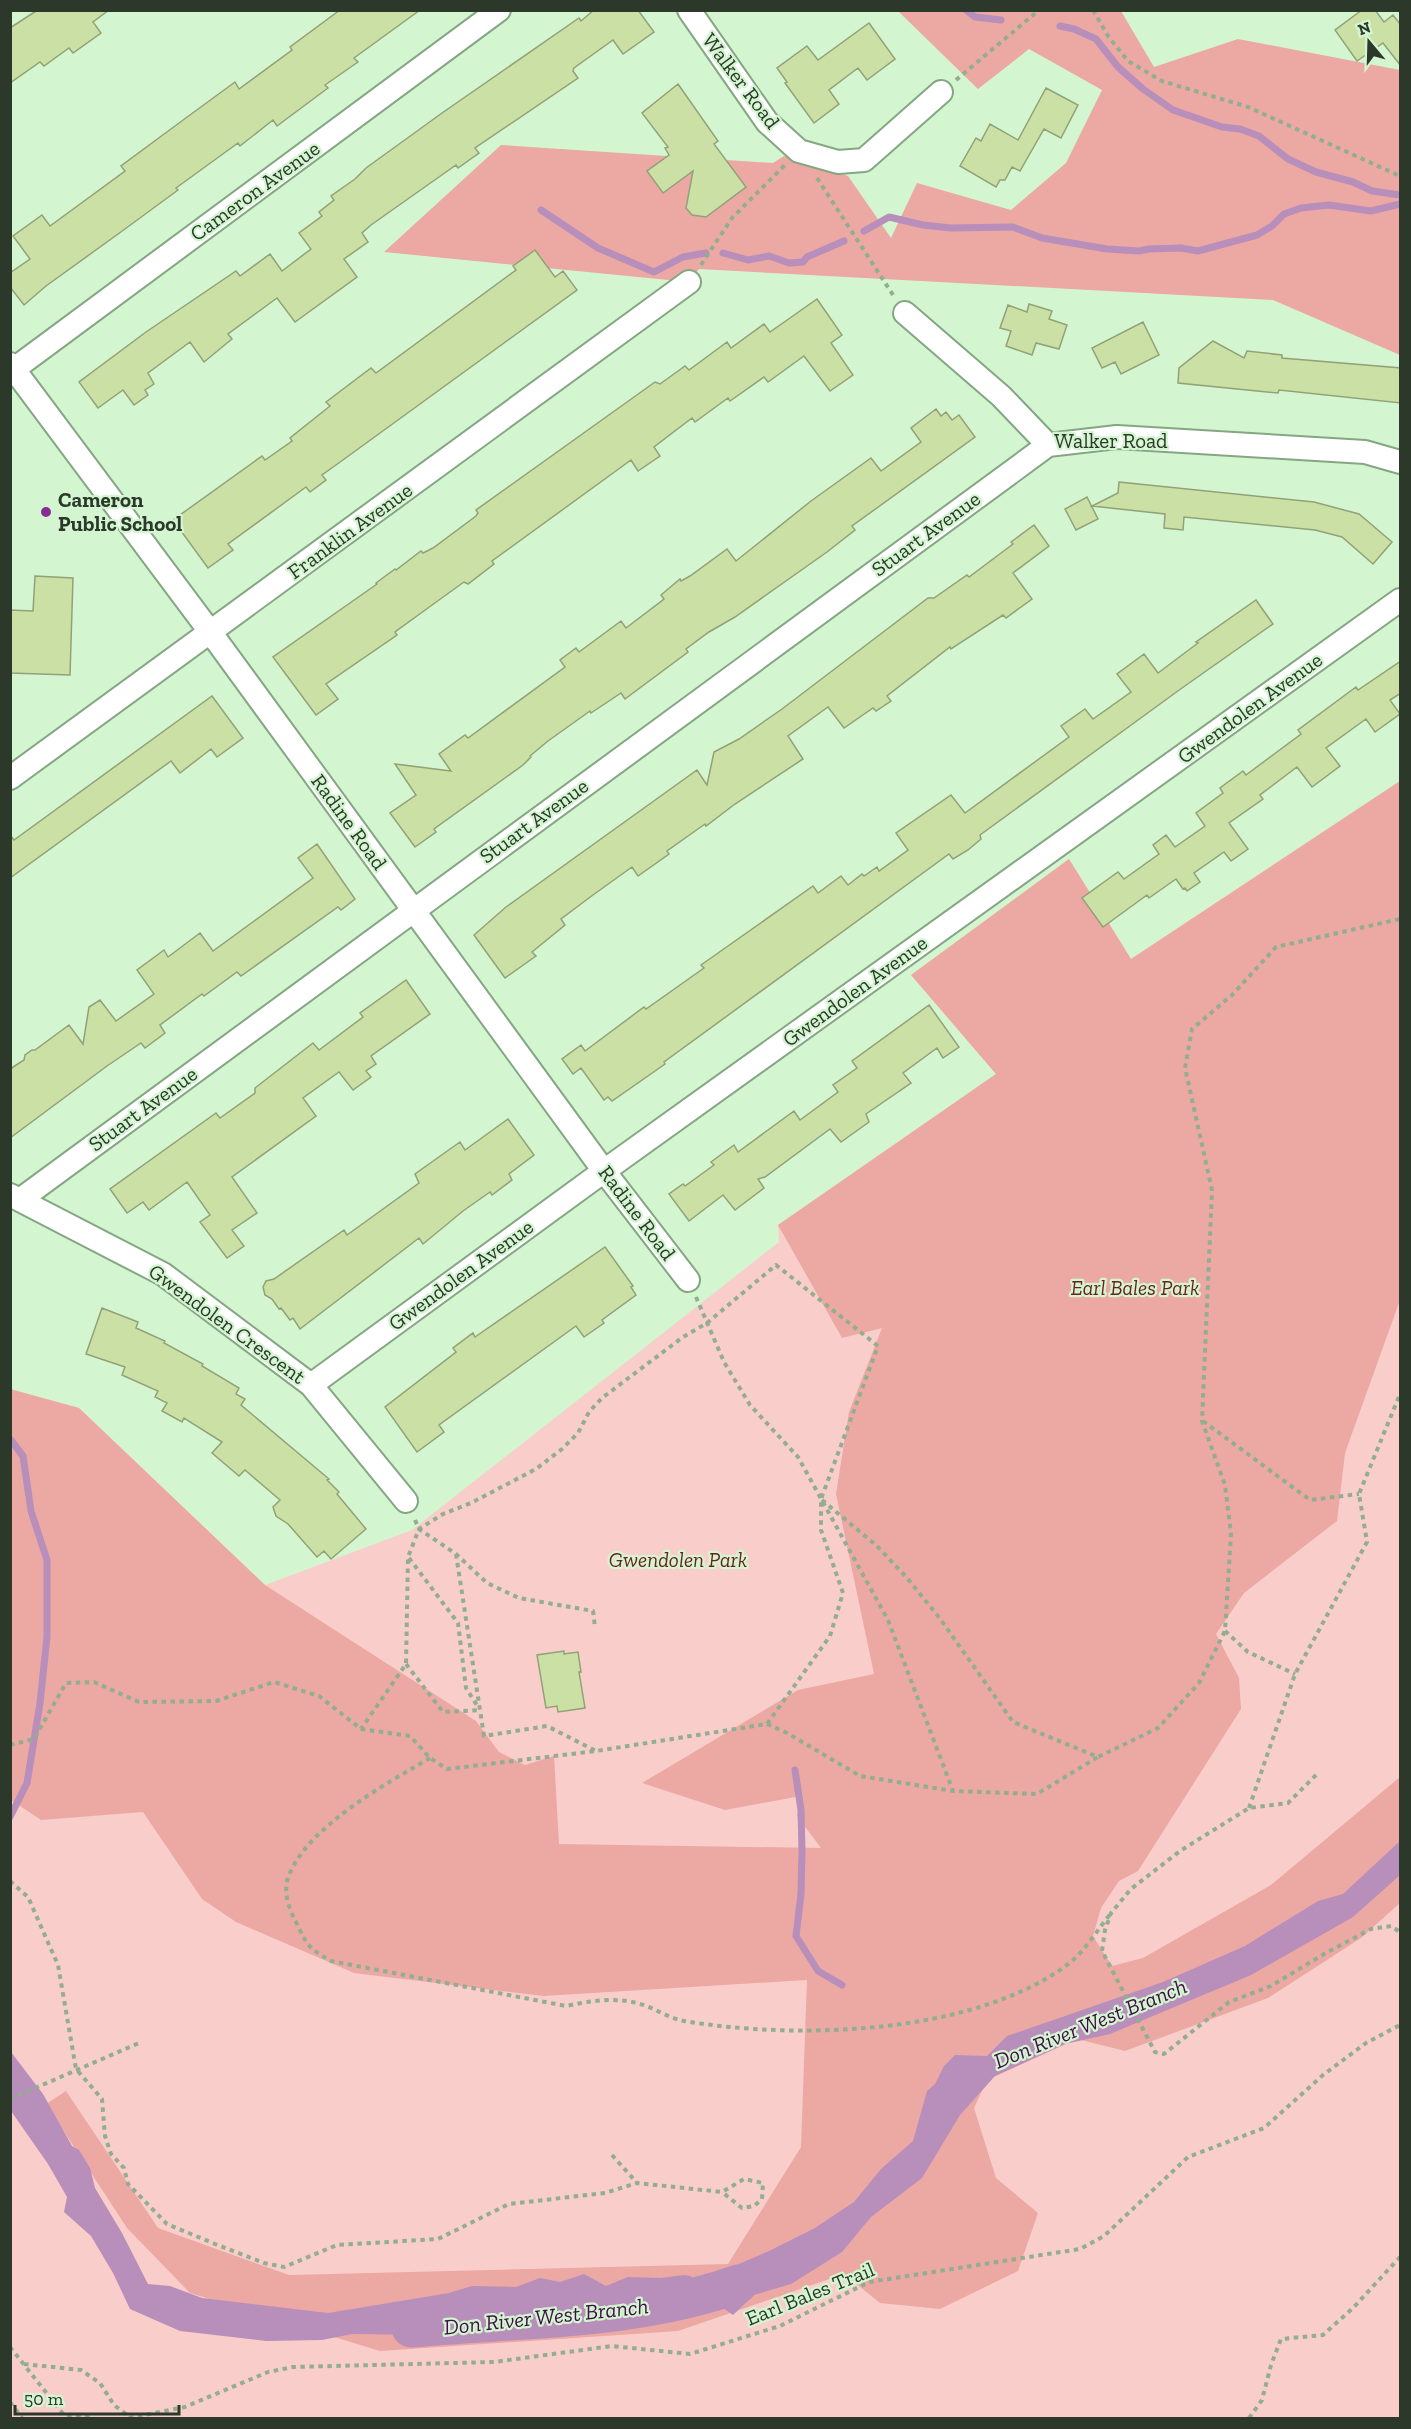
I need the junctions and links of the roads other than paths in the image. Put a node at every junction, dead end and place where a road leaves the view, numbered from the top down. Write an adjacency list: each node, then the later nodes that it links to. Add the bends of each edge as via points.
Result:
1 (499, 10): 6 (street, Cameron Avenue)
2 (689, 10): 3 (street, Walker Road, via 767,122 799,151 838,162 864,160)
3 (941, 92)
4 (689, 282): 10 (street, Franklin Avenue)
5 (905, 313): 7 (street, Walker Road, via 1001,396)
6 (12, 368): 10 (street, Radine Road)
7 (1048, 445): 8 (street, Walker Road, via 1117,436 1365,452); 12 (street, Stuart Avenue)
8 (1401, 462)
9 (1401, 600): 13 (street, Gwendolen Avenue)
10 (212, 633): 11 (street, Franklin Avenue); 12 (street, Radine Road)
11 (10, 778)
12 (412, 910): 13 (street, Radine Road); 14 (street, Stuart Avenue)
13 (604, 1171): 15 (street, Radine Road); 16 (street, Gwendolen Avenue)
14 (16, 1197): 16 (street, Gwendolen Crescent, via 163,1274)
15 (688, 1280)
16 (311, 1385): 17 (street, Gwendolen Crescent)
17 (406, 1501)

